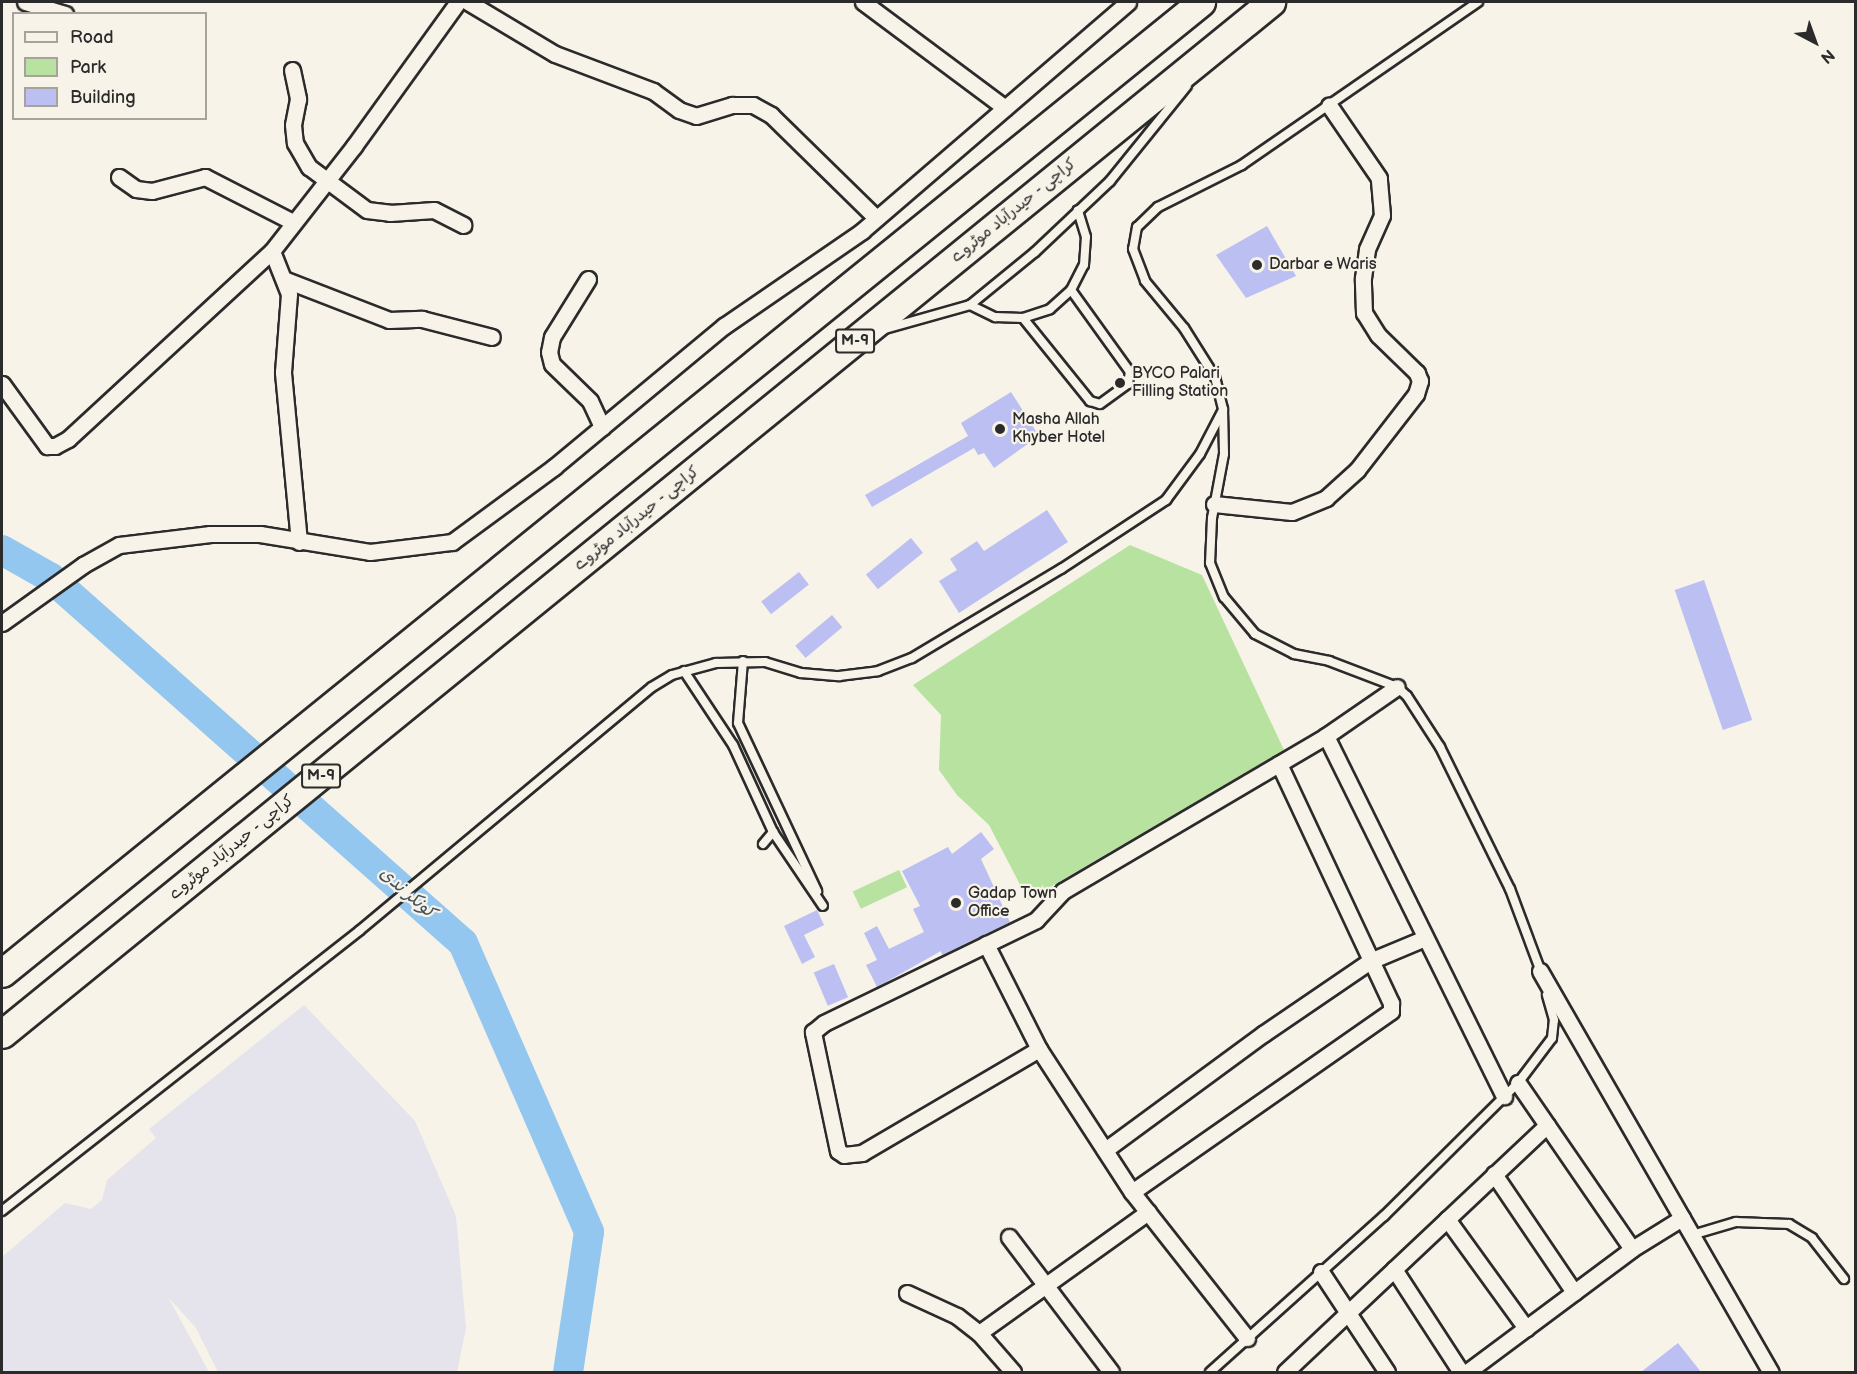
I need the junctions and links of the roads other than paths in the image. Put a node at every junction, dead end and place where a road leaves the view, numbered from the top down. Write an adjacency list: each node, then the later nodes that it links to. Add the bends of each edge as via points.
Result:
1 (26, 2): 9 (street)
2 (458, 2): 15 (street)
3 (468, 2): 17 (street, via 555,54 653,91 679,110 696,116 732,105 753,105 771,115)
4 (863, 2): 13 (street)
5 (1128, 2): 13 (street)
6 (1201, 2): 45 (highway, M-9)
7 (1271, 2): 10 (highway, کراچی - حیدرآباد موٹروے / M-9)
8 (1478, 2): 12 (lane)
9 (58, 12)
10 (1224, 40): 16 (lane, via 1110,181); 26 (highway, کراچی - حیدرآباد موٹروے / M-9)
11 (292, 70): 15 (street, via 298,99 293,125 295,143 309,167)
12 (1329, 105): 29 (lane, via 1242,165 1158,207 1137,227 1133,249 1145,281 1184,328 1215,377); 31 (street, via 1379,178 1383,215 1367,249 1363,278 1365,313 1378,335 1417,373 1418,387 1357,470 1326,498 1292,512)
13 (1005, 108): 17 (street)
14 (119, 177): 18 (street, via 136,189 152,191 205,177)
15 (327, 180): 18 (street); 19 (street, via 367,210 434,210)
16 (1078, 210): 23 (lane, via 1086,237 1084,256); 24 (lane)
17 (876, 219): 30 (street, via 724,326)
18 (293, 222): 20 (street)
19 (463, 225)
20 (272, 251): 22 (street); 28 (street, via 62,442 47,446)
21 (588, 279): 30 (street, via 552,337 549,352 552,364 590,401)
22 (286, 280): 27 (street, via 389,320 422,320); 32 (street, via 289,294 283,372)
23 (1071, 290): 25 (lane, via 1050,309); 25 (lane, via 1130,372 1128,384 1100,404 1090,401)
24 (970, 305): 25 (lane, via 995,317); 26 (lane)
25 (1023, 318)
26 (864, 334): 46 (highway, کراچی - حیدرآباد موٹروے / M-9)
27 (492, 337)
28 (2, 384)
29 (1223, 409): 31 (lane, via 1224,454); 34 (lane, via 1200,454 1166,500 1061,569 912,658 878,671 839,676)
30 (602, 428): 32 (street, via 452,542 370,552)
31 (1214, 504): 36 (lane, via 1210,563 1224,597 1255,634 1294,654 1329,661)
32 (299, 543): 33 (street, via 260,534 210,534 119,545 83,565)
33 (2, 623)
34 (743, 661): 35 (lane); 39 (lane, via 738,723 802,853 823,906)
35 (684, 671): 39 (lane, via 733,745); 54 (lane, via 652,687 359,931)
36 (1397, 687): 37 (street); 44 (lane, via 1440,747 1510,889)
37 (1326, 736): 38 (street); 41 (street)
38 (1279, 764): 42 (street, via 1063,891 1036,920); 43 (street)
39 (773, 832): 40 (lane)
40 (763, 844)
41 (1425, 938): 43 (street); 49 (street)
42 (986, 944): 47 (street); 47 (street, via 824,1023 813,1032 838,1151 844,1155 862,1153)
43 (1370, 961): 51 (street); 53 (street, via 1391,1003 1386,1018)
44 (1540, 971): 48 (lane, via 1554,1020 1552,1038); 56 (street)
45 (2, 973)
46 (2, 1034)
47 (1039, 1049): 51 (street)
48 (1518, 1083): 49 (lane); 50 (street)
49 (1504, 1096): 62 (lane, via 1384,1216)
50 (1547, 1125): 52 (street); 60 (street)
51 (1105, 1150): 53 (street)
52 (1494, 1174): 57 (street); 65 (street)
53 (1132, 1192): 55 (street)
54 (2, 1211)
55 (1148, 1212): 64 (street); 70 (street)
56 (1682, 1218): 58 (street); 60 (street)
57 (1447, 1219): 61 (street); 68 (street)
58 (1692, 1235): 63 (lane, via 1736,1221 1789,1224 1812,1238); 80 (street)
59 (1009, 1237): 64 (street)
60 (1632, 1249): 65 (street)
61 (1394, 1269): 67 (street); 78 (street)
62 (1321, 1272): 67 (street); 70 (lane)
63 (1844, 1279)
64 (1047, 1285): 69 (street); 73 (street)
65 (1574, 1292): 68 (street)
66 (907, 1293): 69 (street, via 957,1316)
67 (1348, 1312): 71 (street); 77 (street)
68 (1526, 1329): 79 (street)
69 (979, 1333): 72 (street)
70 (1247, 1338): 74 (lane)
71 (1299, 1359): 75 (street); 76 (street)
72 (1013, 1372)
73 (1111, 1372)
74 (1210, 1372)
75 (1285, 1372)
76 (1308, 1372)
77 (1387, 1372)
78 (1461, 1372)
79 (1467, 1372)
80 (1771, 1372)

